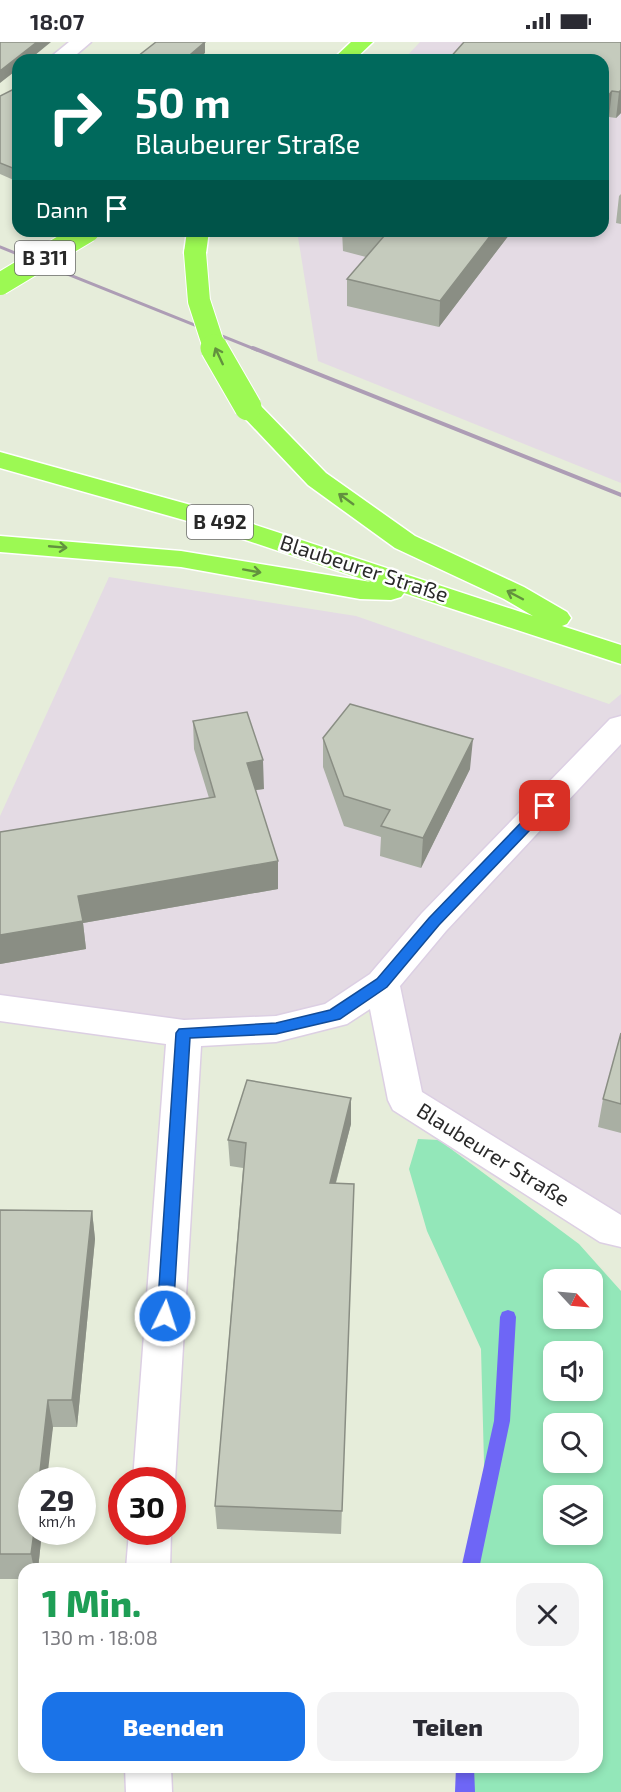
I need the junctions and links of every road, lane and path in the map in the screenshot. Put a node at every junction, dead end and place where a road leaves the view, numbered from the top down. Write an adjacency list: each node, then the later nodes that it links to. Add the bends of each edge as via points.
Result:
1 (81, 42): 3 (street)
2 (363, 42): 4 (main road)
3 (65, 54)
4 (349, 54)
5 (78, 237): 7 (main road, B 311, bridge)
6 (196, 242): 11 (main road, one-way to 6, bridge, via 514,594 405,542 318,478 248,407 217,356 200,301)
7 (0, 284)
8 (0, 460): 10 (main road, Blaubeurer Straße / B 492, via 207,518)
9 (0, 544): 10 (main road, one-way to 10, via 181,559 360,590)
10 (438, 592): 11 (main road, Blaubeurer Straße / B 492)
11 (621, 655)
12 (621, 726): 13 (street, via 434,922)
13 (382, 983): 15 (street, via 334,1015 276,1029); 16 (street, Blaubeurer Straße, via 406,1100)
14 (0, 1008): 15 (street)
15 (184, 1033): 17 (street)
16 (618, 1234)
17 (155, 1467)
18 (149, 1545): 19 (street)
19 (148, 1563)
20 (148, 1773): 21 (street)
21 (149, 1792)

